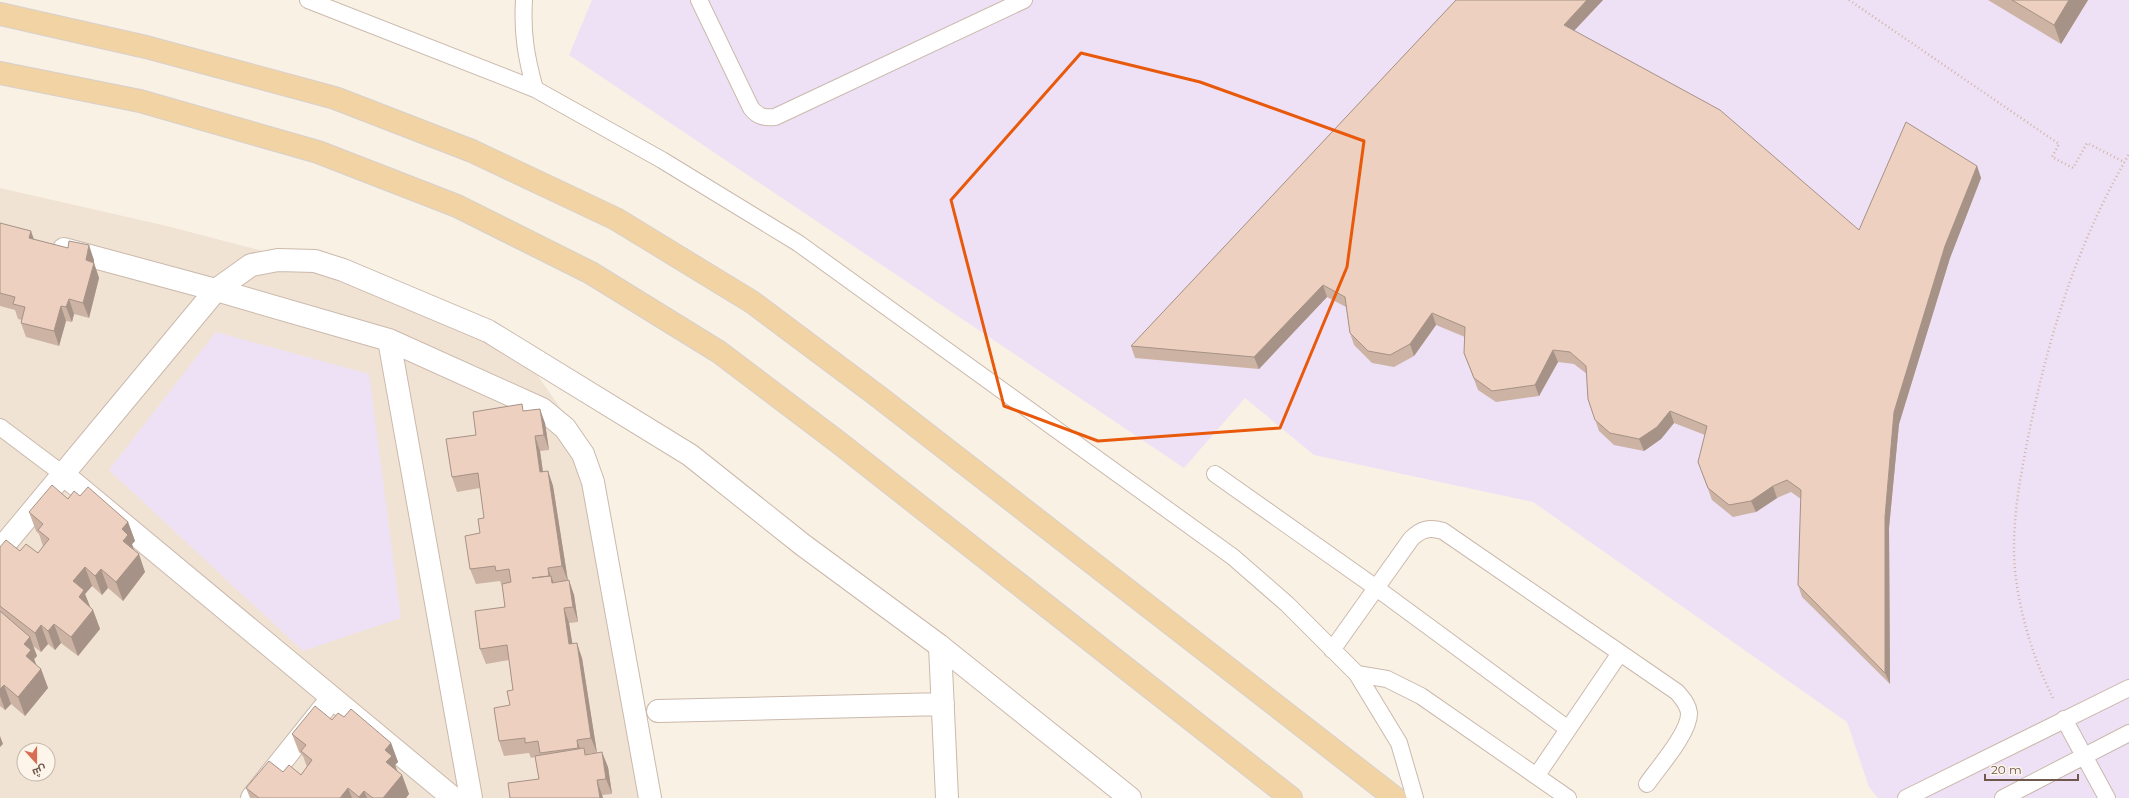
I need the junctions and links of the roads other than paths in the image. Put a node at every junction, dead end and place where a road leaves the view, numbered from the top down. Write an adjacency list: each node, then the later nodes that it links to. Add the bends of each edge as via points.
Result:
1 (308, 0): 7 (lane)
2 (524, 0): 7 (lane, via 522,26 525,54)
3 (699, 0): 4 (lane, via 751,108 760,116 768,118 775,117)
4 (1024, 0)
5 (0, 14): 37 (main road, via 146,46 335,98 472,151 616,219 752,302 892,406)
6 (0, 73): 36 (main road, via 140,101 318,152 457,206 592,273 719,352 838,442)
7 (535, 89): 17 (lane, via 662,160 798,244 1233,558 1287,604)
8 (46, 244): 9 (street)
9 (216, 290): 10 (street); 13 (street); 16 (street, via 252,265 278,260 315,261 343,270 488,331 690,455 803,545)
10 (389, 340): 32 (street); 33 (street, via 542,409 565,428 583,454 593,482)
11 (0, 427): 13 (lane)
12 (1214, 474): 15 (lane)
13 (64, 475): 14 (street); 21 (street)
14 (0, 550)
15 (1375, 587): 17 (lane); 18 (lane, via 1418,532 1427,528 1443,531); 25 (lane)
16 (940, 646): 22 (street); 35 (street)
17 (1332, 650): 19 (lane)
18 (1620, 653): 25 (lane); 29 (lane, via 1676,692 1685,701 1689,712 1688,724)
19 (1358, 674): 28 (lane, via 1387,679 1404,686); 38 (lane, via 1399,743)
20 (2129, 688): 24 (lane)
21 (332, 698): 30 (street); 31 (street)
22 (943, 704): 23 (street); 34 (street)
23 (658, 711)
24 (2064, 719): 27 (lane); 40 (lane)
25 (1568, 729): 28 (lane)
26 (2129, 733): 27 (lane)
27 (2084, 756): 41 (lane); 42 (lane)
28 (1537, 775): 39 (lane)
29 (1647, 784)
30 (252, 798)
31 (453, 798)
32 (471, 798)
33 (650, 798)
34 (947, 798)
35 (1130, 798)
36 (1291, 798)
37 (1395, 798)
38 (1415, 798)
39 (1568, 798)
40 (1906, 798)
41 (2003, 798)
42 (2107, 798)

